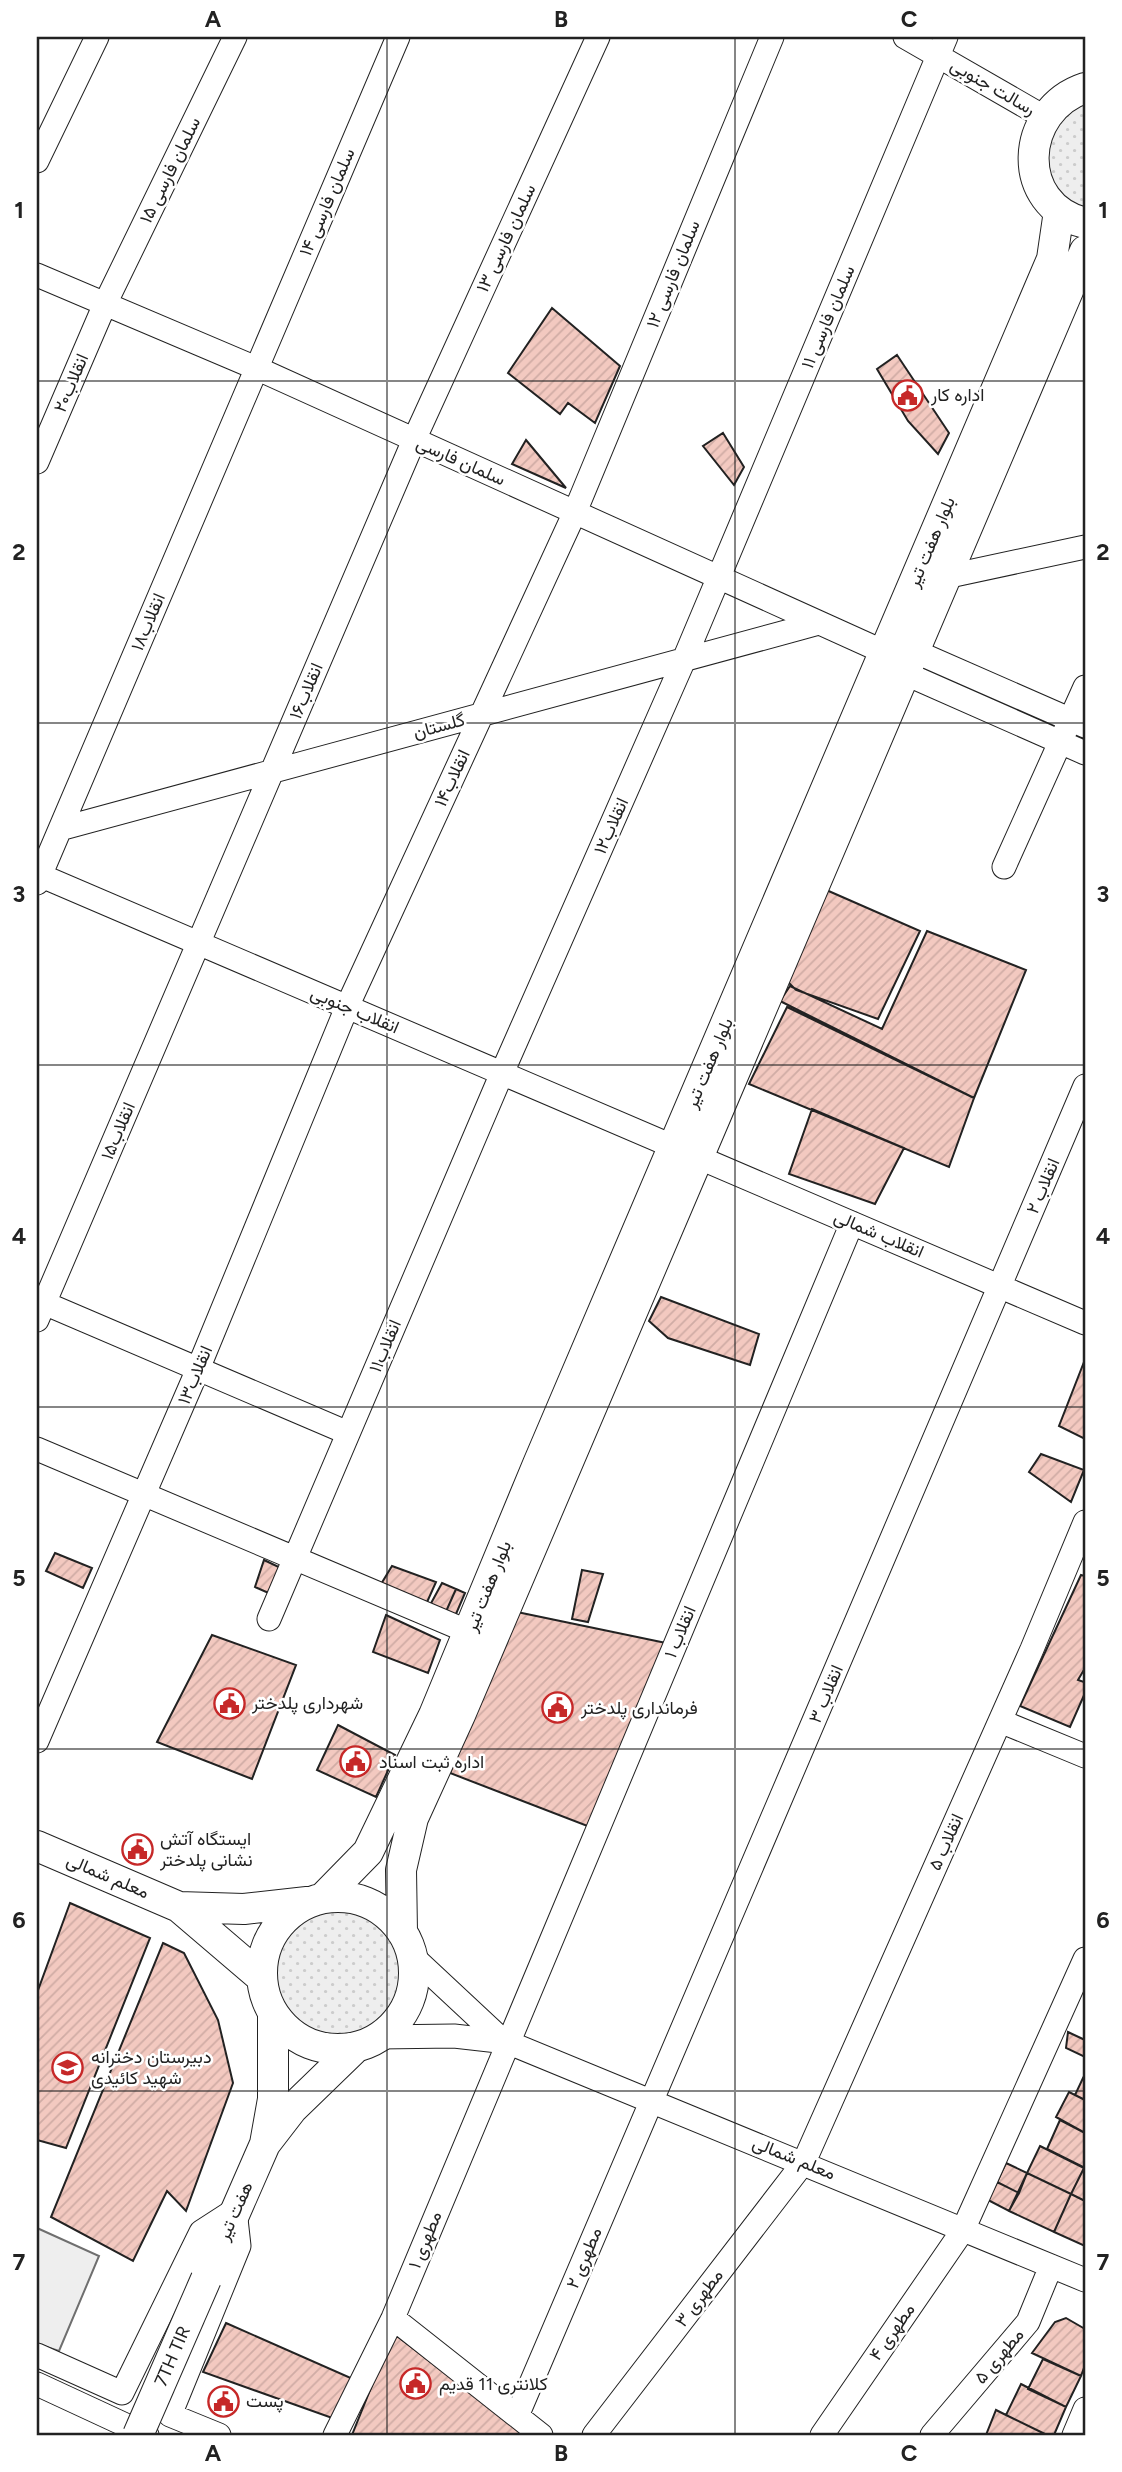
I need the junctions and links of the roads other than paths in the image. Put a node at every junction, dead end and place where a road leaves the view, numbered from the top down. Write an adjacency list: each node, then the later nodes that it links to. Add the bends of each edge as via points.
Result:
1 (97, 37): 10 (street)
2 (235, 37): 14 (street, سلمان فارسی ۱۵)
3 (398, 37): 15 (street, سلمان فارسی ۱۴)
4 (598, 37): 16 (street, سلمان فارسی ۱۳)
5 (772, 37): 18 (street, سلمان فارسی ۱۲)
6 (905, 37): 7 (street, رسالت جنوبی)
7 (942, 46): 9 (street, رسالت جنوبی); 20 (street, سلمان فارسی ۱۱)
8 (1085, 88): 9 (main road, via 1057,103)
9 (1044, 117): 11 (main road, via 1033,157 1036,177 1045,195)
10 (37, 160)
11 (1072, 217): 23 (main road, بلوار هفت تیر)
12 (1085, 251): 21 (main road, بلوار هفت تیر)
13 (37, 275): 14 (street, سلمان فارسی)
14 (104, 304): 15 (street, سلمان فارسی); 17 (street, انقلاب۲۰)
15 (256, 368): 16 (street, سلمان فارسی); 31 (street, انقلاب۱۸)
16 (414, 440): 18 (street, سلمان فارسی); 30 (street, انقلاب۱۶)
17 (37, 462)
18 (575, 512): 20 (street, سلمان فارسی); 26 (street, انقلاب۱۴)
19 (1085, 547): 21 (street)
20 (718, 578): 22 (street, سلمان فارسی); 24 (street, انقلاب۱۲)
21 (945, 578): 23 (main road, بلوار هفت تیر)
22 (819, 623): 23 (street, سلمان فارسی); 24 (street, گلستان)
23 (901, 659): 27 (street); 28 (street); 38 (main road, بلوار هفت تیر)
24 (683, 662): 26 (street, گلستان); 36 (street, انقلاب۱۲)
25 (1085, 687): 27 (street)
26 (481, 715): 30 (street, گلستان); 35 (street, انقلاب۱۴)
27 (1078, 723): 28 (street)
28 (1062, 742): 29 (street); 32 (street)
29 (1085, 753)
30 (272, 771): 31 (street, گلستان); 34 (street, انقلاب۱۶)
31 (60, 829): 33 (street, انقلاب۱۸)
32 (1004, 867)
33 (38, 877): 34 (street, انقلاب جنوبی)
34 (198, 943): 35 (street, انقلاب جنوبی); 41 (street, انقلاب۱۵)
35 (347, 1007): 36 (street, انقلاب جنوبی); 43 (street, انقلاب۱۳)
36 (502, 1073): 38 (street, انقلاب جنوبی); 44 (street, انقلاب۱۱)
37 (1085, 1086): 40 (street, انقلاب ۲)
38 (685, 1152): 39 (street, انقلاب شمالی); 50 (main road, بلوار هفت تیر); 57 (main road, بلوار هفت تیر, via 460,1715 412,1818 401,1870)
39 (852, 1223): 40 (street, انقلاب شمالی); 61 (street, انقلاب ۱)
40 (1000, 1286): 42 (street, انقلاب شمالی); 63 (street, انقلاب ۳)
41 (39, 1308): 43 (street)
42 (1085, 1323)
43 (198, 1369): 44 (street); 46 (street, انقلاب۱۳)
44 (348, 1433): 48 (street, انقلاب۱۱)
45 (37, 1449): 46 (street)
46 (144, 1494): 48 (street); 52 (street, انقلاب۱۳)
47 (1085, 1522): 51 (street, انقلاب ۵)
48 (295, 1558): 49 (street, انقلاب۱۱); 50 (street)
49 (269, 1619)
50 (469, 1632): 55 (main road, بلوار هفت تیر, via 368,1852)
51 (1000, 1721): 53 (street); 65 (street, انقلاب ۵)
52 (37, 1741)
53 (1085, 1756)
54 (37, 1846): 56 (main road, معلم شمالی)
55 (316, 1900): 56 (main road, via 244,1909); 57 (main road, via 346,1897 368,1903 387,1914); 59 (main road, via 288,1915 273,1933 263,1954)
56 (179, 1907): 59 (main road)
57 (407, 1944): 61 (street); 62 (main road, via 414,1979 409,2001 397,2022)
58 (1085, 1959): 67 (street, مطهری ۴)
59 (261, 1977): 60 (main road)
60 (273, 2014): 62 (main road, via 288,2032 309,2044 332,2049); 64 (main road, via 273,2099)
61 (505, 2041): 62 (street, via 454,2036); 63 (street, معلم شمالی); 71 (street, مطهری ۱)
62 (367, 2042): 64 (main road, via 292,2109)
63 (651, 2101): 65 (street, معلم شمالی); 75 (street, مطهری ۲)
64 (265, 2144): 66 (main road, هفت تیر)
65 (804, 2162): 67 (street, معلم شمالی); 81 (street, مطهری ۳)
66 (235, 2210): 69 (main road, هفت تیر); 72 (street, via 201,2232 122,2393); 78 (street, via 239,2246 170,2415)
67 (963, 2230): 68 (street, معلم شمالی); 82 (street, مطهری ۴)
68 (1051, 2266): 70 (street, معلم شمالی); 83 (street, مطهری ۵, via 1028,2322)
69 (206, 2279): 76 (main road, 7TH TIR, bridge)
70 (1085, 2280)
71 (393, 2318): 75 (street); 79 (street, مطهری ۱)
72 (37, 2355)
73 (37, 2384): 77 (street)
74 (1085, 2409): 84 (street)
75 (517, 2416): 80 (street)
76 (138, 2435)
77 (147, 2435)
78 (219, 2435)
79 (335, 2435)
80 (541, 2435)
81 (594, 2435)
82 (822, 2435)
83 (932, 2435)
84 (1074, 2435)

